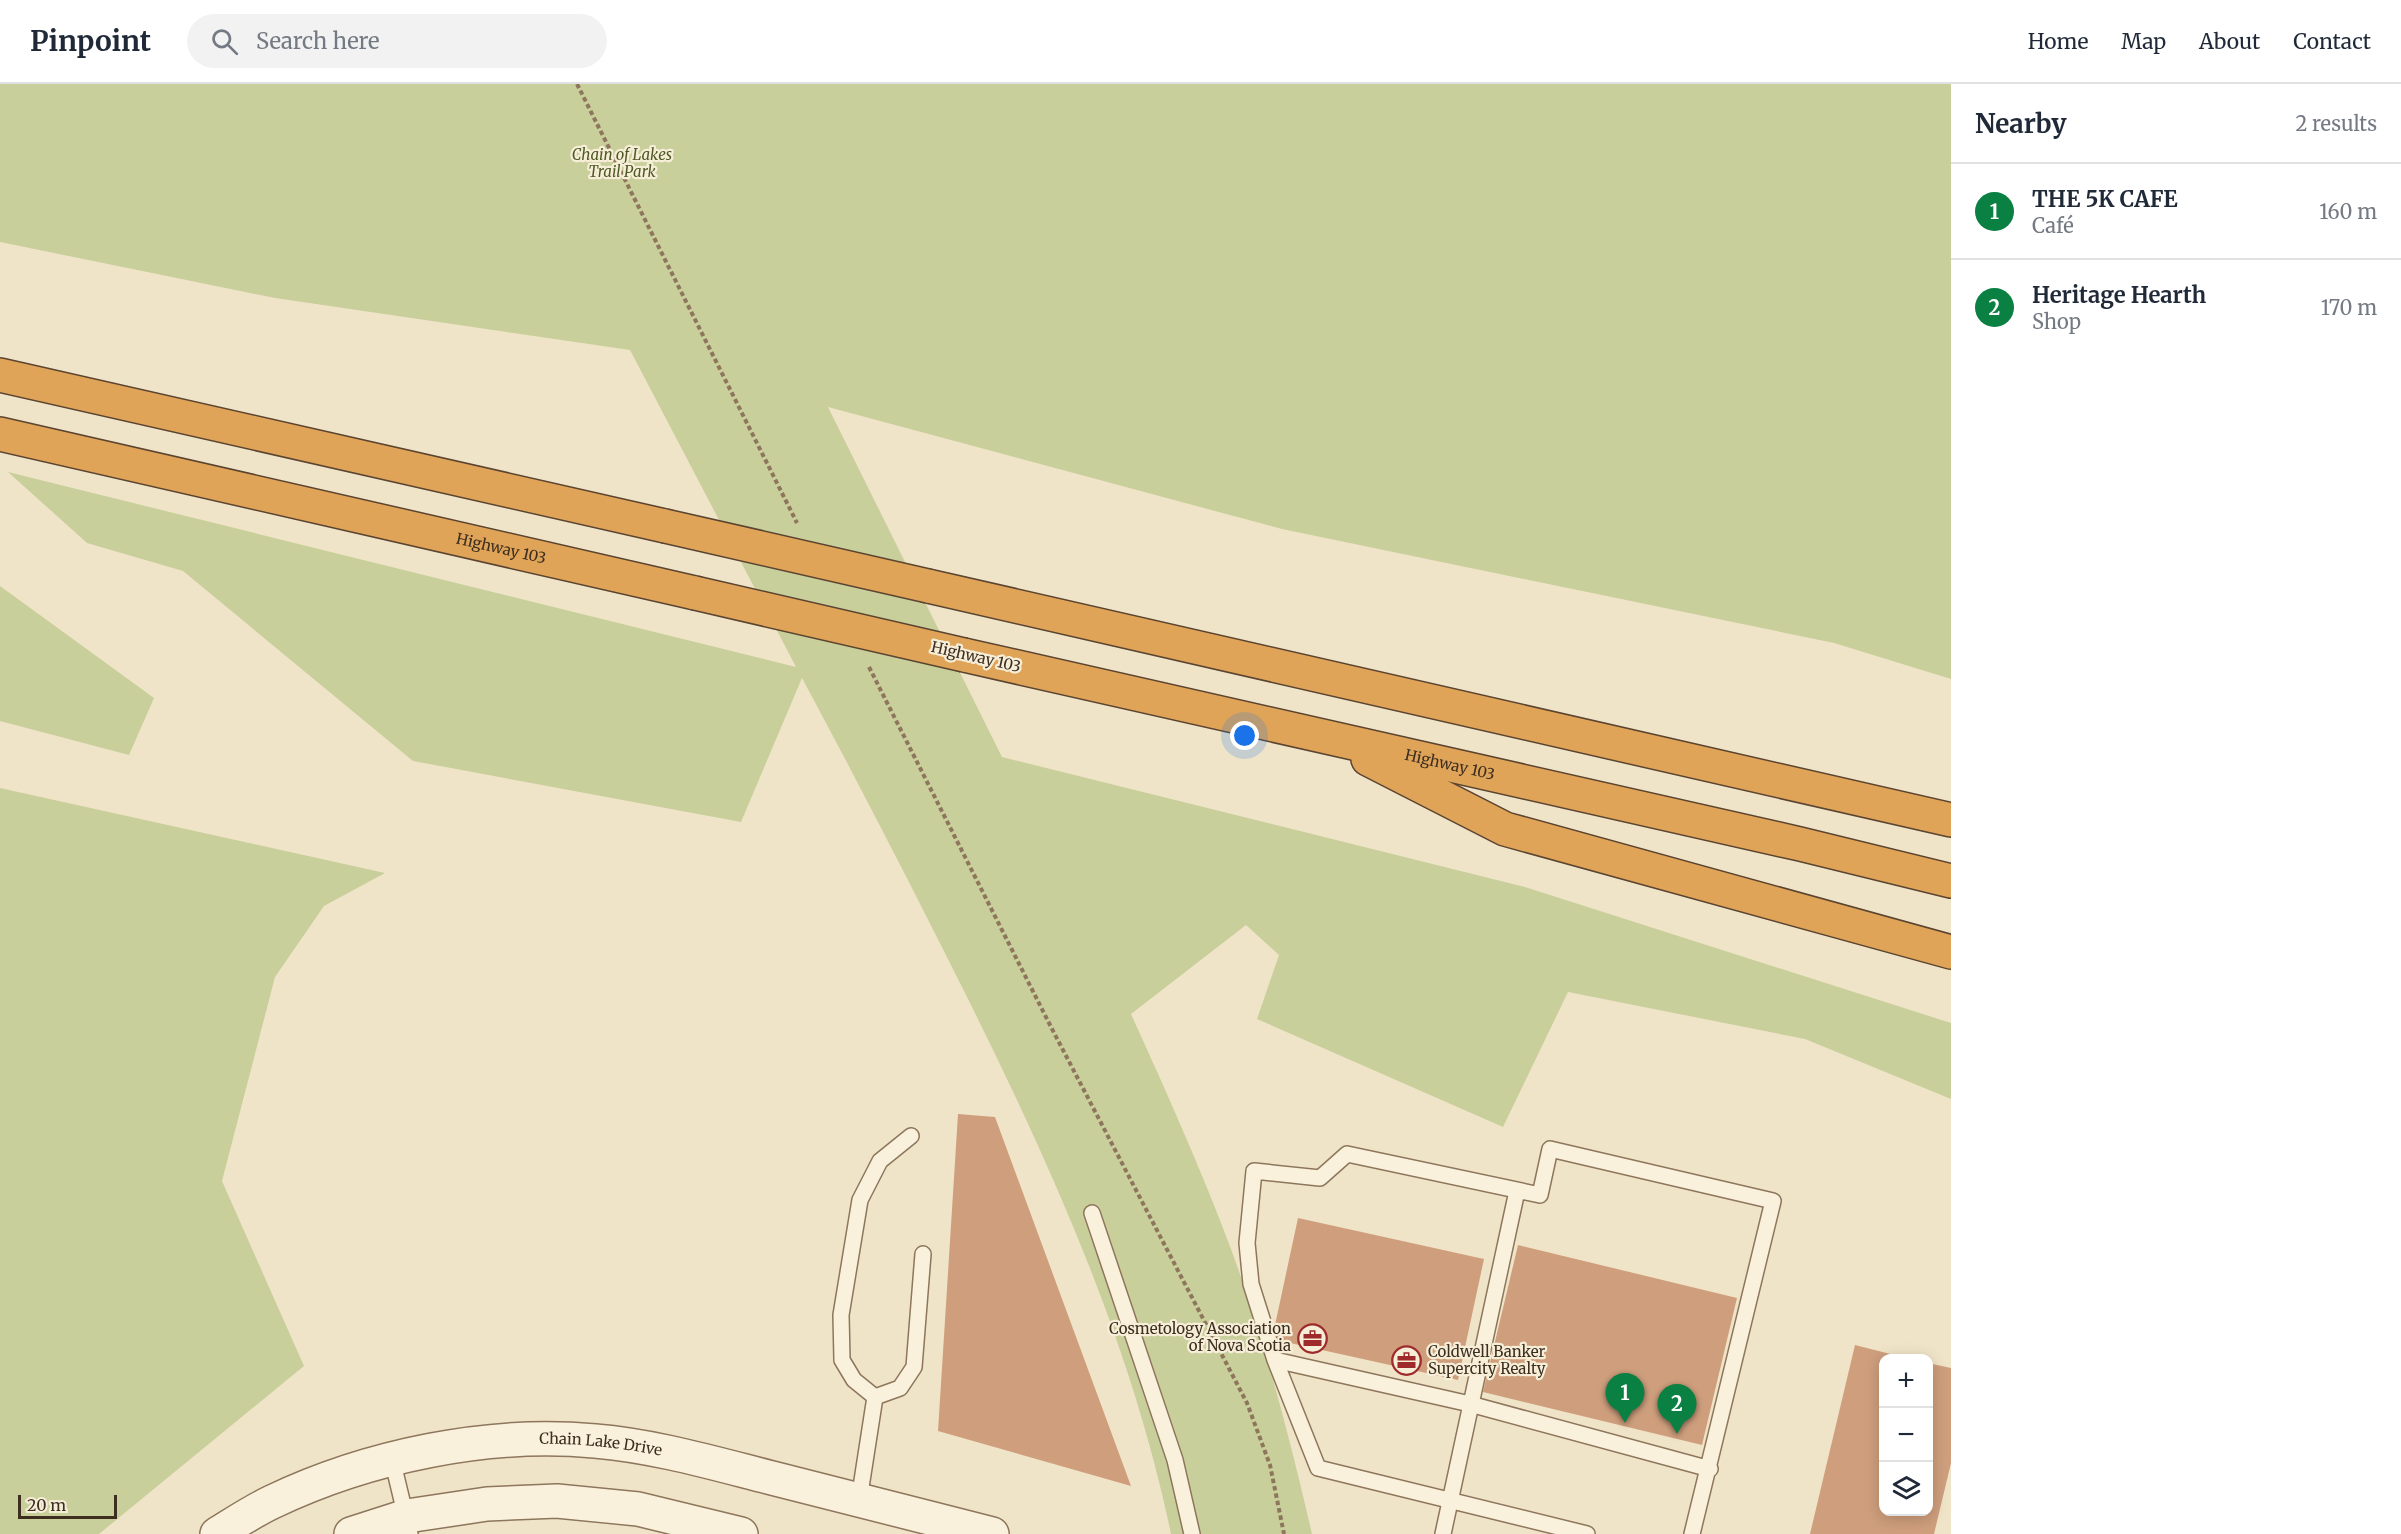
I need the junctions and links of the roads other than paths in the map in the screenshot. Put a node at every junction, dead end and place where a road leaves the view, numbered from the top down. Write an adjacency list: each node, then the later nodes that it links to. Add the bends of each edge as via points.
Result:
1 (0, 375): 4 (highway, bridge)
2 (0, 434): 3 (highway, Highway 103, bridge)
3 (1324, 737): 5 (highway, Highway 103); 6 (highway, via 1505,829)
4 (1951, 820)
5 (1951, 881)
6 (1951, 952)
7 (911, 1136): 12 (lane, via 880,1161 860,1200 841,1315 842,1360 854,1380)
8 (1517, 1191): 11 (lane, via 1347,1154 1320,1178 1254,1171 1247,1243 1251,1284); 13 (lane); 15 (lane, via 1540,1195 1550,1149 1773,1201)
9 (1092, 1213): 23 (lane, via 1175,1460)
10 (923, 1254): 12 (lane, via 914,1367 900,1388)
11 (1275, 1360): 13 (lane); 17 (lane, via 1318,1468)
12 (875, 1397): 16 (lane)
13 (1470, 1404): 15 (lane); 17 (lane)
14 (392, 1459): 16 (street, Chain Lake Drive, via 455,1446 520,1440 592,1440 655,1448); 18 (lane); 19 (street, Chain Lake Drive, via 271,1502)
15 (1710, 1469): 26 (lane)
16 (859, 1500): 22 (street, Chain Lake Drive)
17 (1451, 1502): 24 (lane); 25 (lane)
18 (408, 1525): 20 (street); 21 (street, via 487,1504 557,1501 638,1509)
19 (217, 1534)
20 (351, 1534)
21 (741, 1534)
22 (992, 1534)
23 (1192, 1534)
24 (1443, 1534)
25 (1587, 1534)
26 (1692, 1534)

